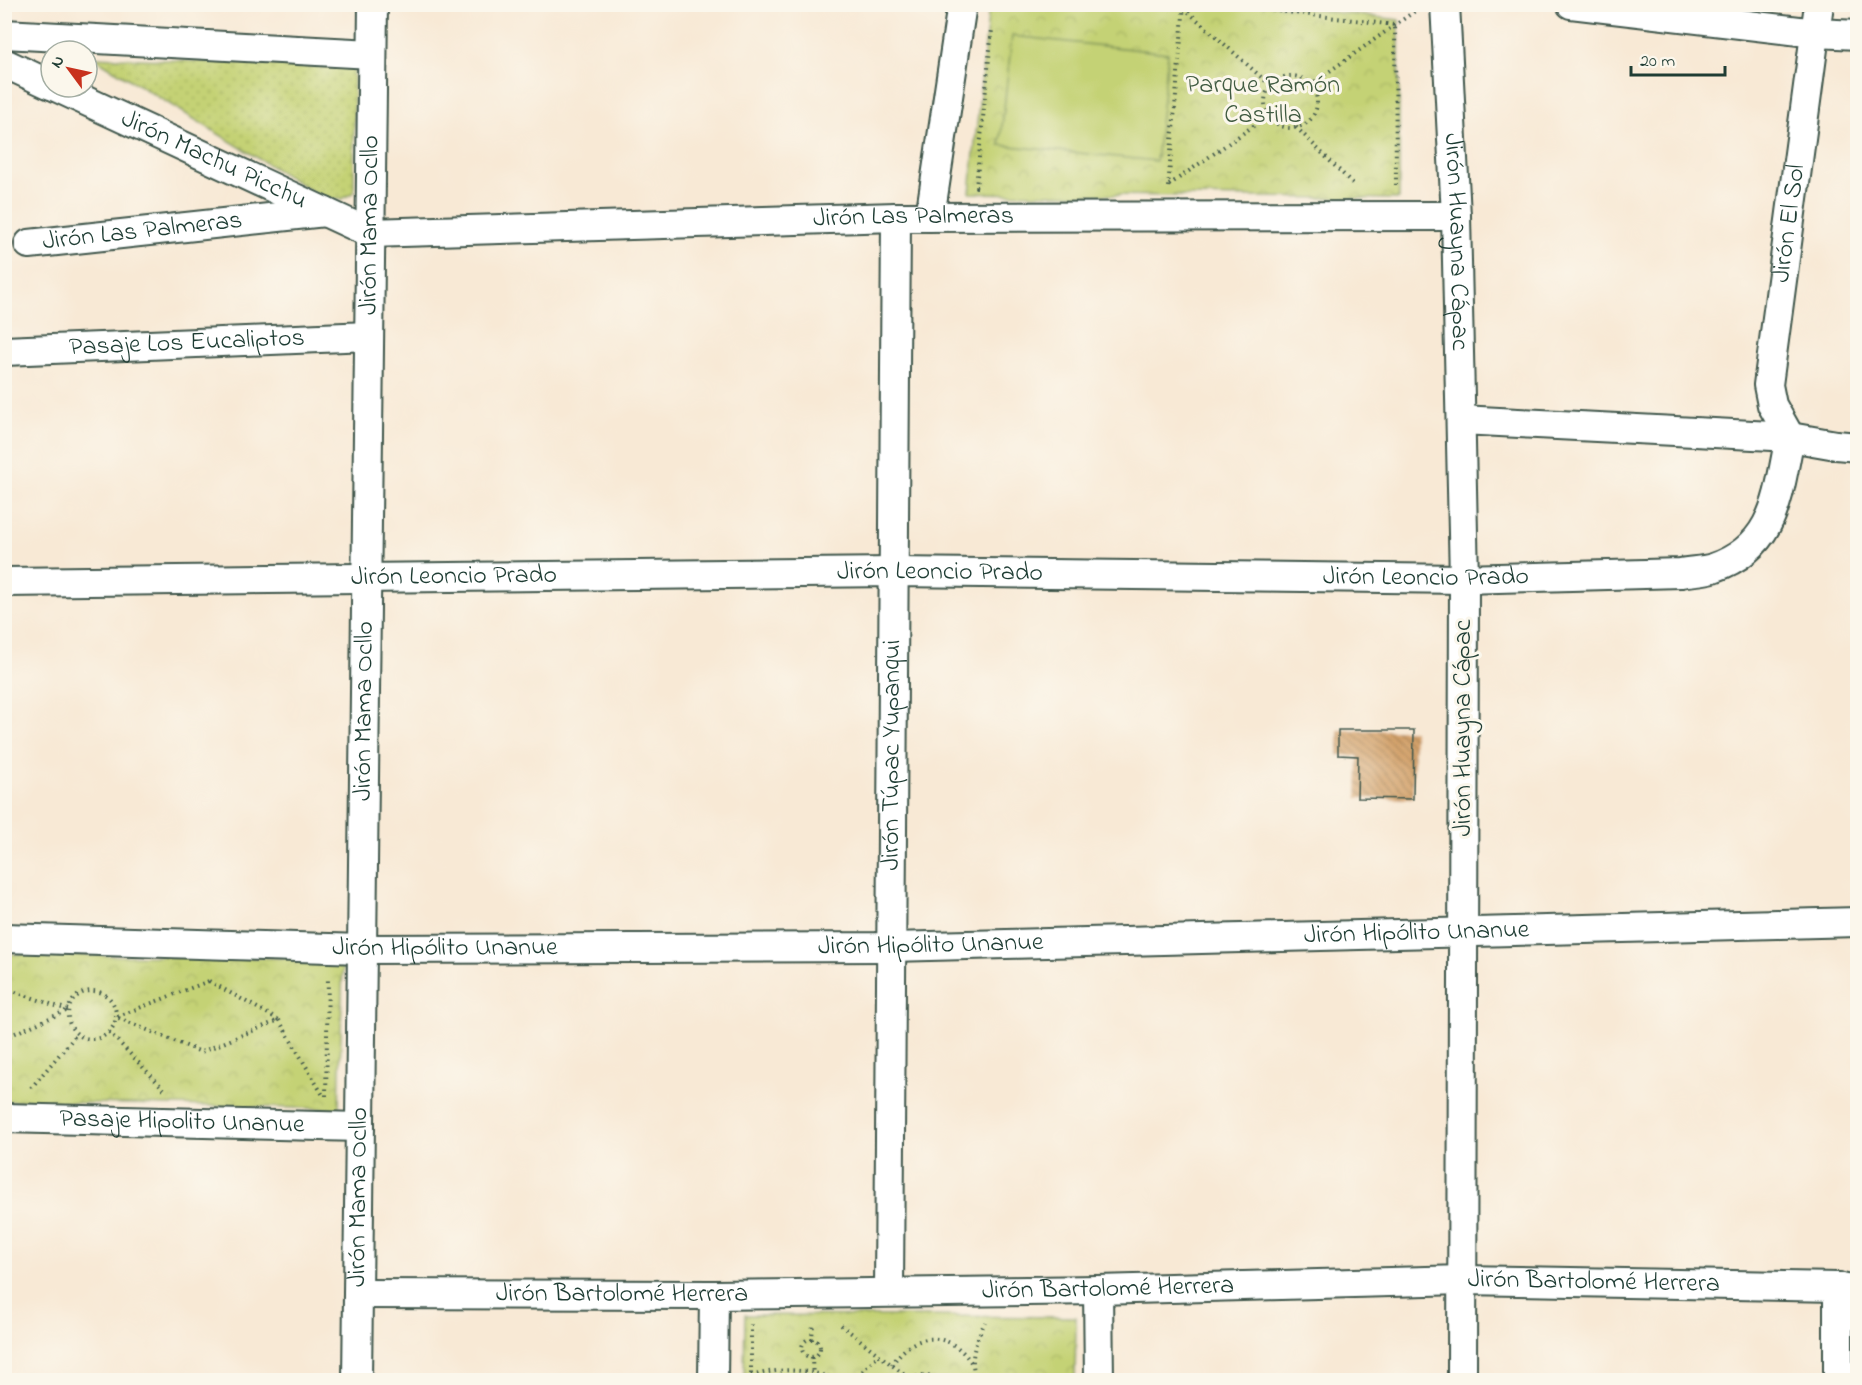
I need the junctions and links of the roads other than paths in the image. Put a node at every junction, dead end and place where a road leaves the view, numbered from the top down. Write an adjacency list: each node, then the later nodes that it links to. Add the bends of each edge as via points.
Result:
1 (373, 4): 9 (street, Jirón Mama Ocllo)
2 (962, 4): 16 (street)
3 (1445, 4): 14 (street, Jirón Huayna Cápac)
4 (1571, 4): 6 (street)
5 (1819, 4): 6 (street, Jirón El Sol)
6 (1816, 33): 8 (street); 22 (street, Jirón El Sol, via 1768,385 1772,405)
7 (4, 34): 9 (street)
8 (1857, 35)
9 (372, 54): 17 (street, Jirón Mama Ocllo)
10 (4, 63): 11 (street)
11 (39, 79)
12 (82, 99): 13 (street, Jirón Machu Picchu)
13 (327, 212): 17 (street, Jirón Machu Picchu); 18 (street, Jirón Las Palmeras)
14 (1456, 216): 16 (street, Jirón Las Palmeras); 21 (street, Jirón Huayna Cápac)
15 (896, 217): 16 (street, Jirón Las Palmeras); 17 (street, Jirón Las Palmeras); 24 (street, Jirón Túpac Yupanqui)
16 (930, 217)
17 (370, 233): 19 (street, Jirón Mama Ocllo)
18 (29, 244)
19 (369, 336): 20 (street, Pasaje Los Eucaliptos); 25 (street, Jirón Mama Ocllo)
20 (4, 351)
21 (1461, 420): 22 (street); 26 (street, Jirón Huayna Cápac)
22 (1790, 437): 23 (street); 26 (street, Jirón Leoncio Prado, via 1775,510 1759,539 1740,555 1712,568 1681,573)
23 (1857, 447)
24 (894, 572): 25 (street, Jirón Leoncio Prado); 26 (street, Jirón Leoncio Prado); 31 (street, Jirón Túpac Yupanqui)
25 (366, 579): 27 (street, Jirón Leoncio Prado); 32 (street, Jirón Mama Ocllo)
26 (1464, 579): 29 (street, Jirón Huayna Cápac)
27 (4, 582)
28 (1857, 922): 29 (street, Jirón Hipólito Unanue)
29 (1463, 932): 31 (street, Jirón Hipólito Unanue); 35 (street, Jirón Huayna Cápac)
30 (4, 938): 32 (street, Jirón Hipólito Unanue)
31 (892, 947): 32 (street, Jirón Hipólito Unanue); 38 (street, Jirón Túpac Yupanqui)
32 (362, 949): 34 (street, Jirón Mama Ocllo)
33 (4, 1118): 34 (street, Pasaje Hipolito Unanue)
34 (360, 1127): 39 (street, Jirón Mama Ocllo)
35 (1463, 1280): 36 (street, Jirón Bartolomé Herrera); 37 (street, Jirón Bartolomé Herrera); 44 (street, Jirón Huayna Cápac)
36 (1098, 1290): 38 (street, Jirón Bartolomé Herrera); 43 (street)
37 (1848, 1290): 45 (street)
38 (889, 1293): 40 (street, Jirón Bartolomé Herrera)
39 (358, 1294): 40 (street, Jirón Bartolomé Herrera); 41 (street, Jirón Mama Ocllo)
40 (714, 1295): 42 (street)
41 (357, 1380)
42 (713, 1380)
43 (1099, 1380)
44 (1462, 1380)
45 (1838, 1380)

